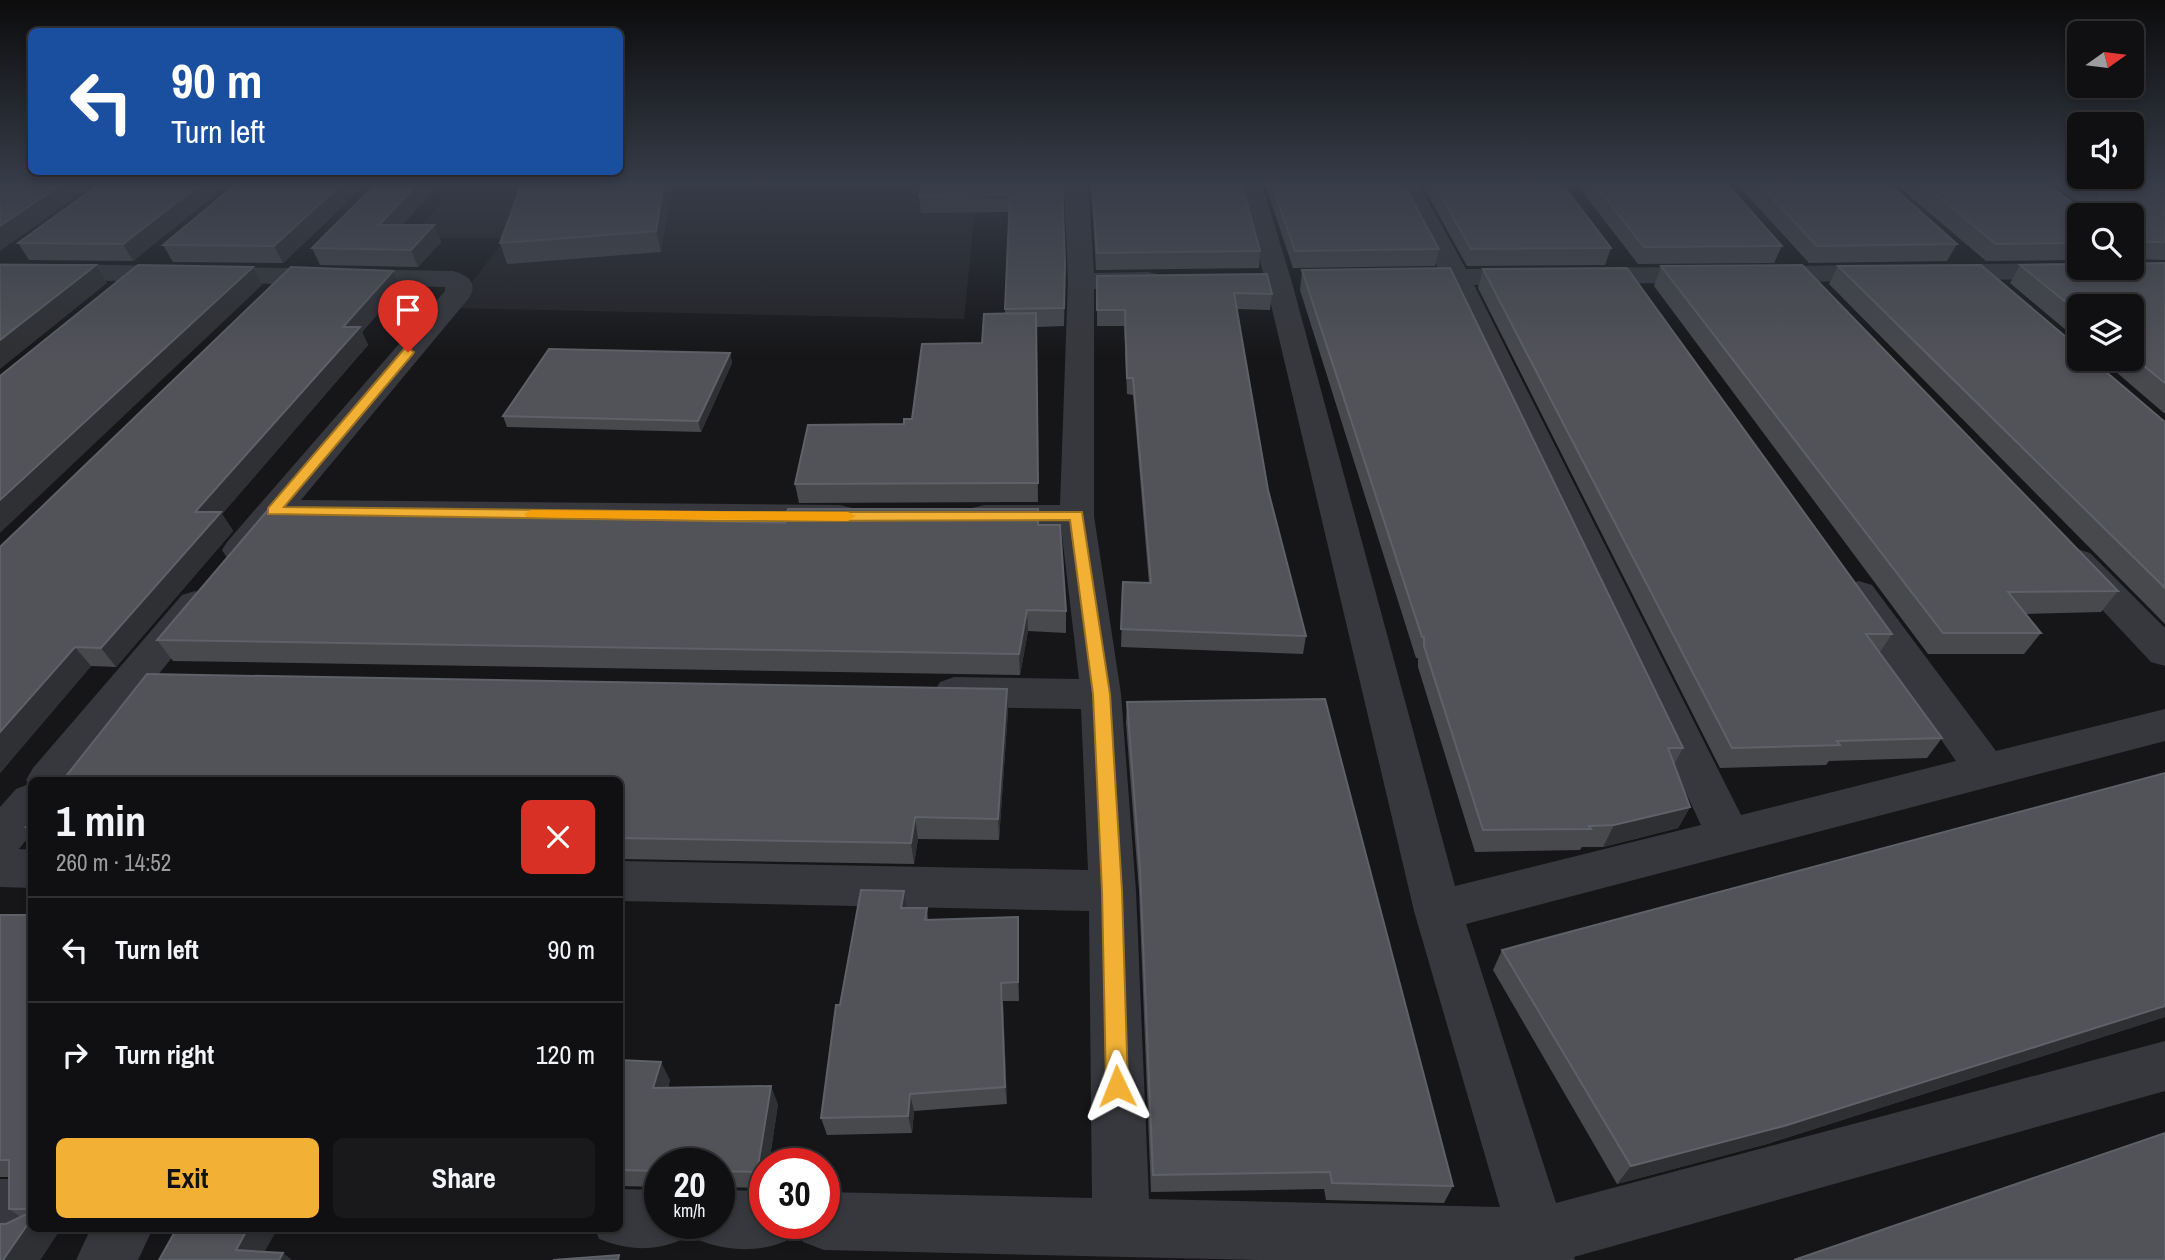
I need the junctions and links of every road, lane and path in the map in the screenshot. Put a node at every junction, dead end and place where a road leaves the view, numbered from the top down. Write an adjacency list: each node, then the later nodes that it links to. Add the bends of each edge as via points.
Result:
1 (1079, 240): 20 (street)
2 (1267, 240): 47 (street)
3 (1437, 240): 17 (street)
4 (1606, 245): 16 (street)
5 (1946, 245): 13 (street)
6 (319, 246): 14 (street)
7 (171, 247): 12 (street)
8 (1776, 247): 15 (street)
9 (22, 251): 10 (street)
10 (0, 268): 12 (street)
11 (2153, 269): 13 (street)
12 (141, 272): 14 (street); 21 (street)
13 (1978, 272): 15 (street); 22 (street)
14 (290, 274): 23 (street); 26 (street, via 453,279 461,285)
15 (1802, 275): 16 (street); 24 (street)
16 (1631, 277): 17 (street); 25 (street)
17 (1457, 278): 18 (street); 41 (street)
18 (1375, 279)
19 (1173, 280): 20 (street)
20 (1081, 281): 29 (street)
21 (111, 297)
22 (2008, 298)
23 (260, 303)
24 (1831, 305)
25 (1655, 310)
26 (273, 511): 27 (street); 33 (street)
27 (873, 516)
28 (954, 516): 29 (street)
29 (1077, 516): 36 (street)
30 (2060, 543): 32 (street)
31 (1840, 568): 38 (street)
32 (2165, 652)
33 (133, 678): 34 (street); 39 (street)
34 (174, 679)
35 (921, 691): 36 (street)
36 (1101, 694): 46 (street)
37 (2165, 725): 38 (street)
38 (1985, 769): 41 (street)
39 (50, 777)
40 (28, 806): 42 (street)
41 (1729, 835): 47 (street)
42 (0, 839)
43 (0, 868): 44 (street)
44 (28, 869)
45 (623, 881): 46 (street)
46 (1112, 891): 54 (street)
47 (1438, 911): 56 (street)
48 (2165, 1066): 56 (street)
49 (0, 1208): 50 (street)
50 (28, 1208)
51 (623, 1218): 52 (street)
52 (644, 1219)
53 (840, 1221): 54 (street)
54 (1121, 1226): 56 (street)
55 (122, 1232): 57 (street)
56 (1542, 1249)
57 (106, 1260)

